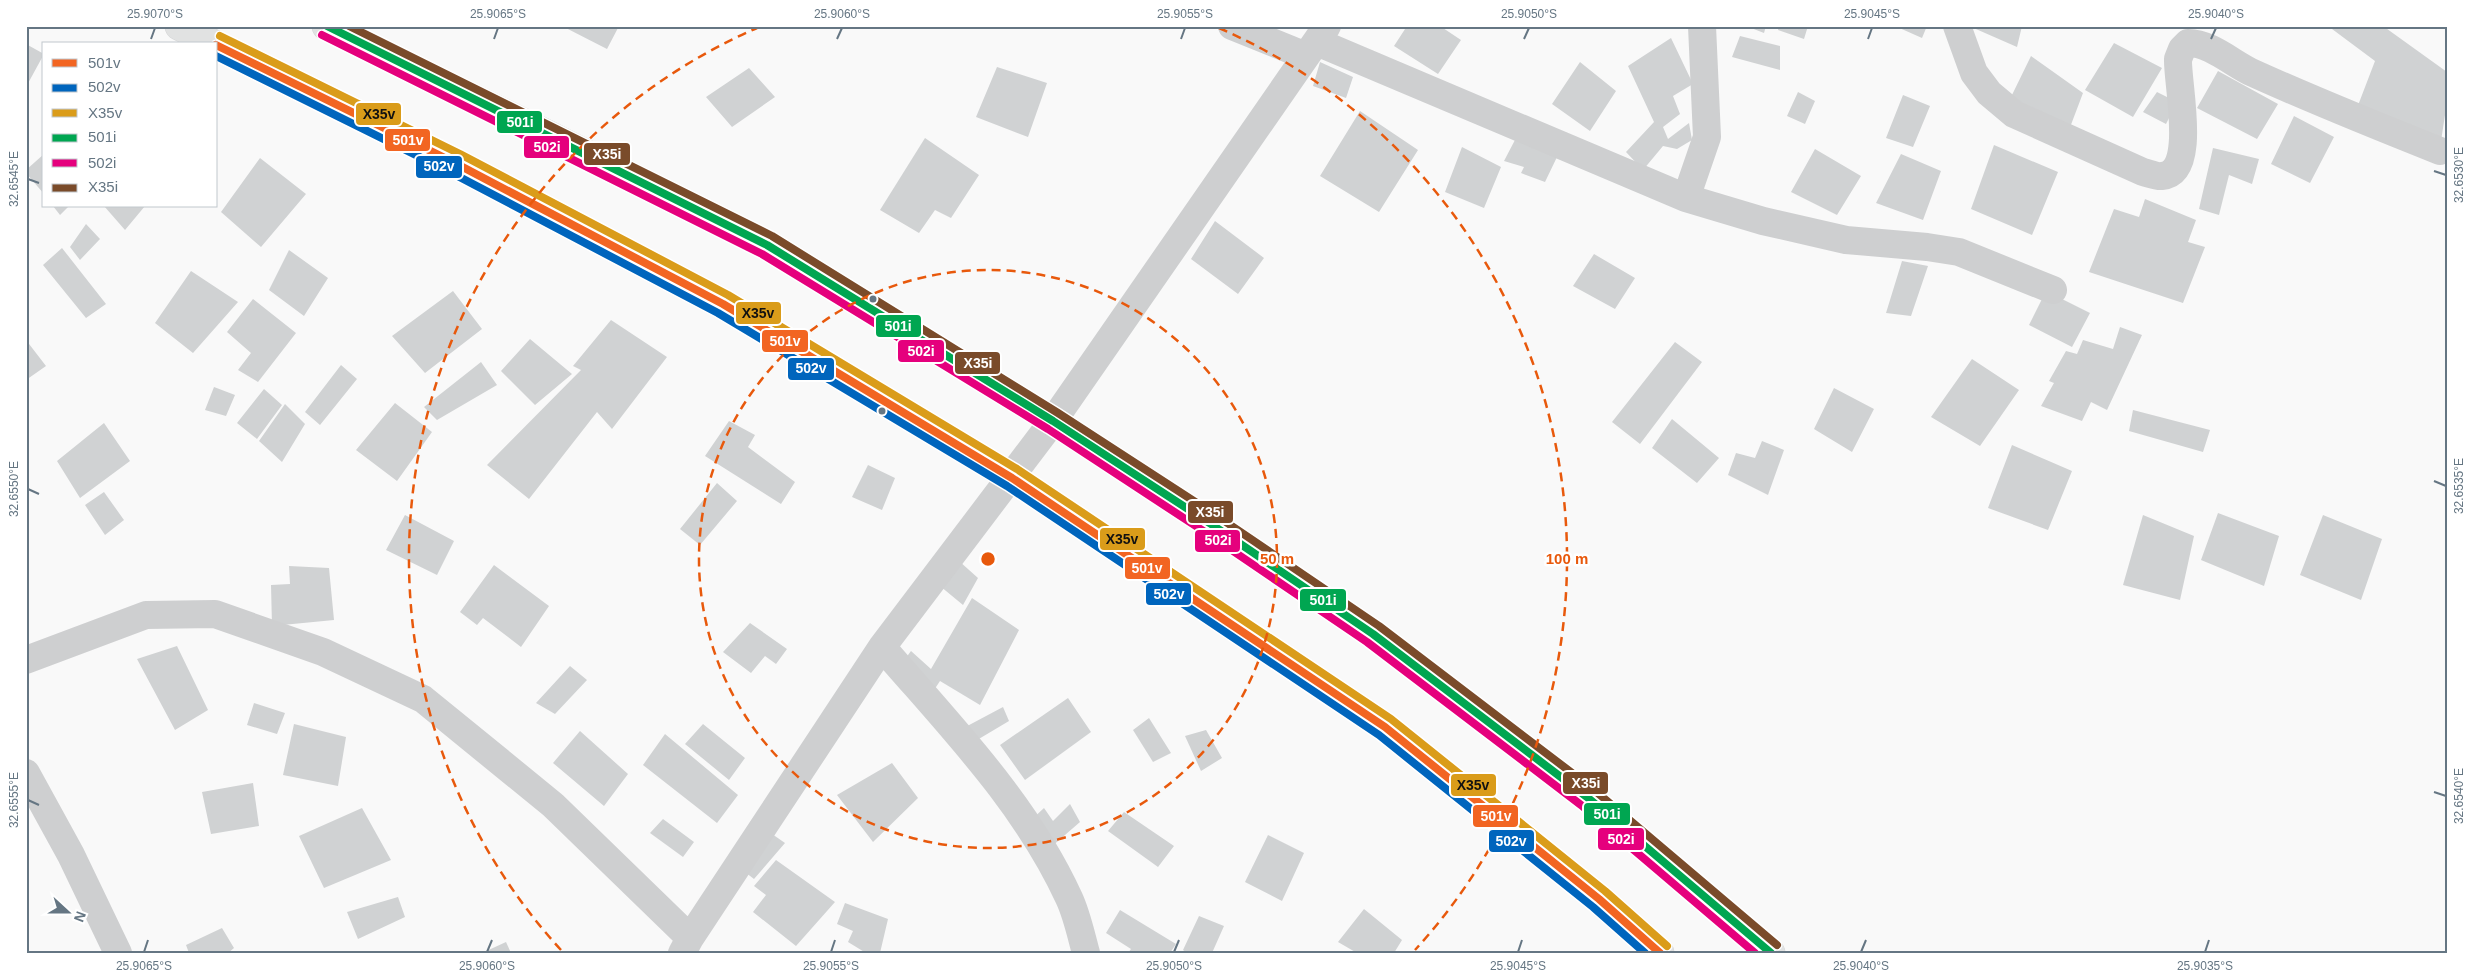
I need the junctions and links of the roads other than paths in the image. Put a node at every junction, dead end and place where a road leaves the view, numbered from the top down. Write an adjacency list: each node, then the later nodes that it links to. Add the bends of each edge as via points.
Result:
1 (179, 26): 7 (main road)
2 (326, 26): 6 (main road)
3 (1232, 26): 8 (street)
4 (1702, 26): 11 (street, via 1708,137)
5 (1957, 26): 10 (street, via 1974,73 1989,93 2014,114 2143,172 2162,176 2175,170 2180,162 2184,146 2178,59 2188,43 2204,46 2240,67 2320,103)
6 (354, 33): 13 (main road, via 767,245)
7 (211, 42)
8 (1317, 42): 11 (street); 13 (street)
9 (218, 45): 14 (main road, via 455,163 723,304)
10 (2440, 151)
11 (1686, 198): 12 (street, via 1763,221 1846,240 1959,252)
12 (2053, 290)
13 (1053, 421): 14 (street); 22 (main road, via 1373,634 1587,797)
14 (1012, 478): 15 (street); 21 (main road, via 1385,727 1599,899)
15 (882, 647): 18 (street); 20 (street, via 956,732 1028,823 1070,900)
16 (26, 660): 18 (street, via 146,615 216,614 323,652 423,699 553,806)
17 (26, 773): 19 (street, via 71,855)
18 (686, 945)
19 (118, 953)
20 (1086, 953)
21 (1660, 953)
22 (1772, 953)

